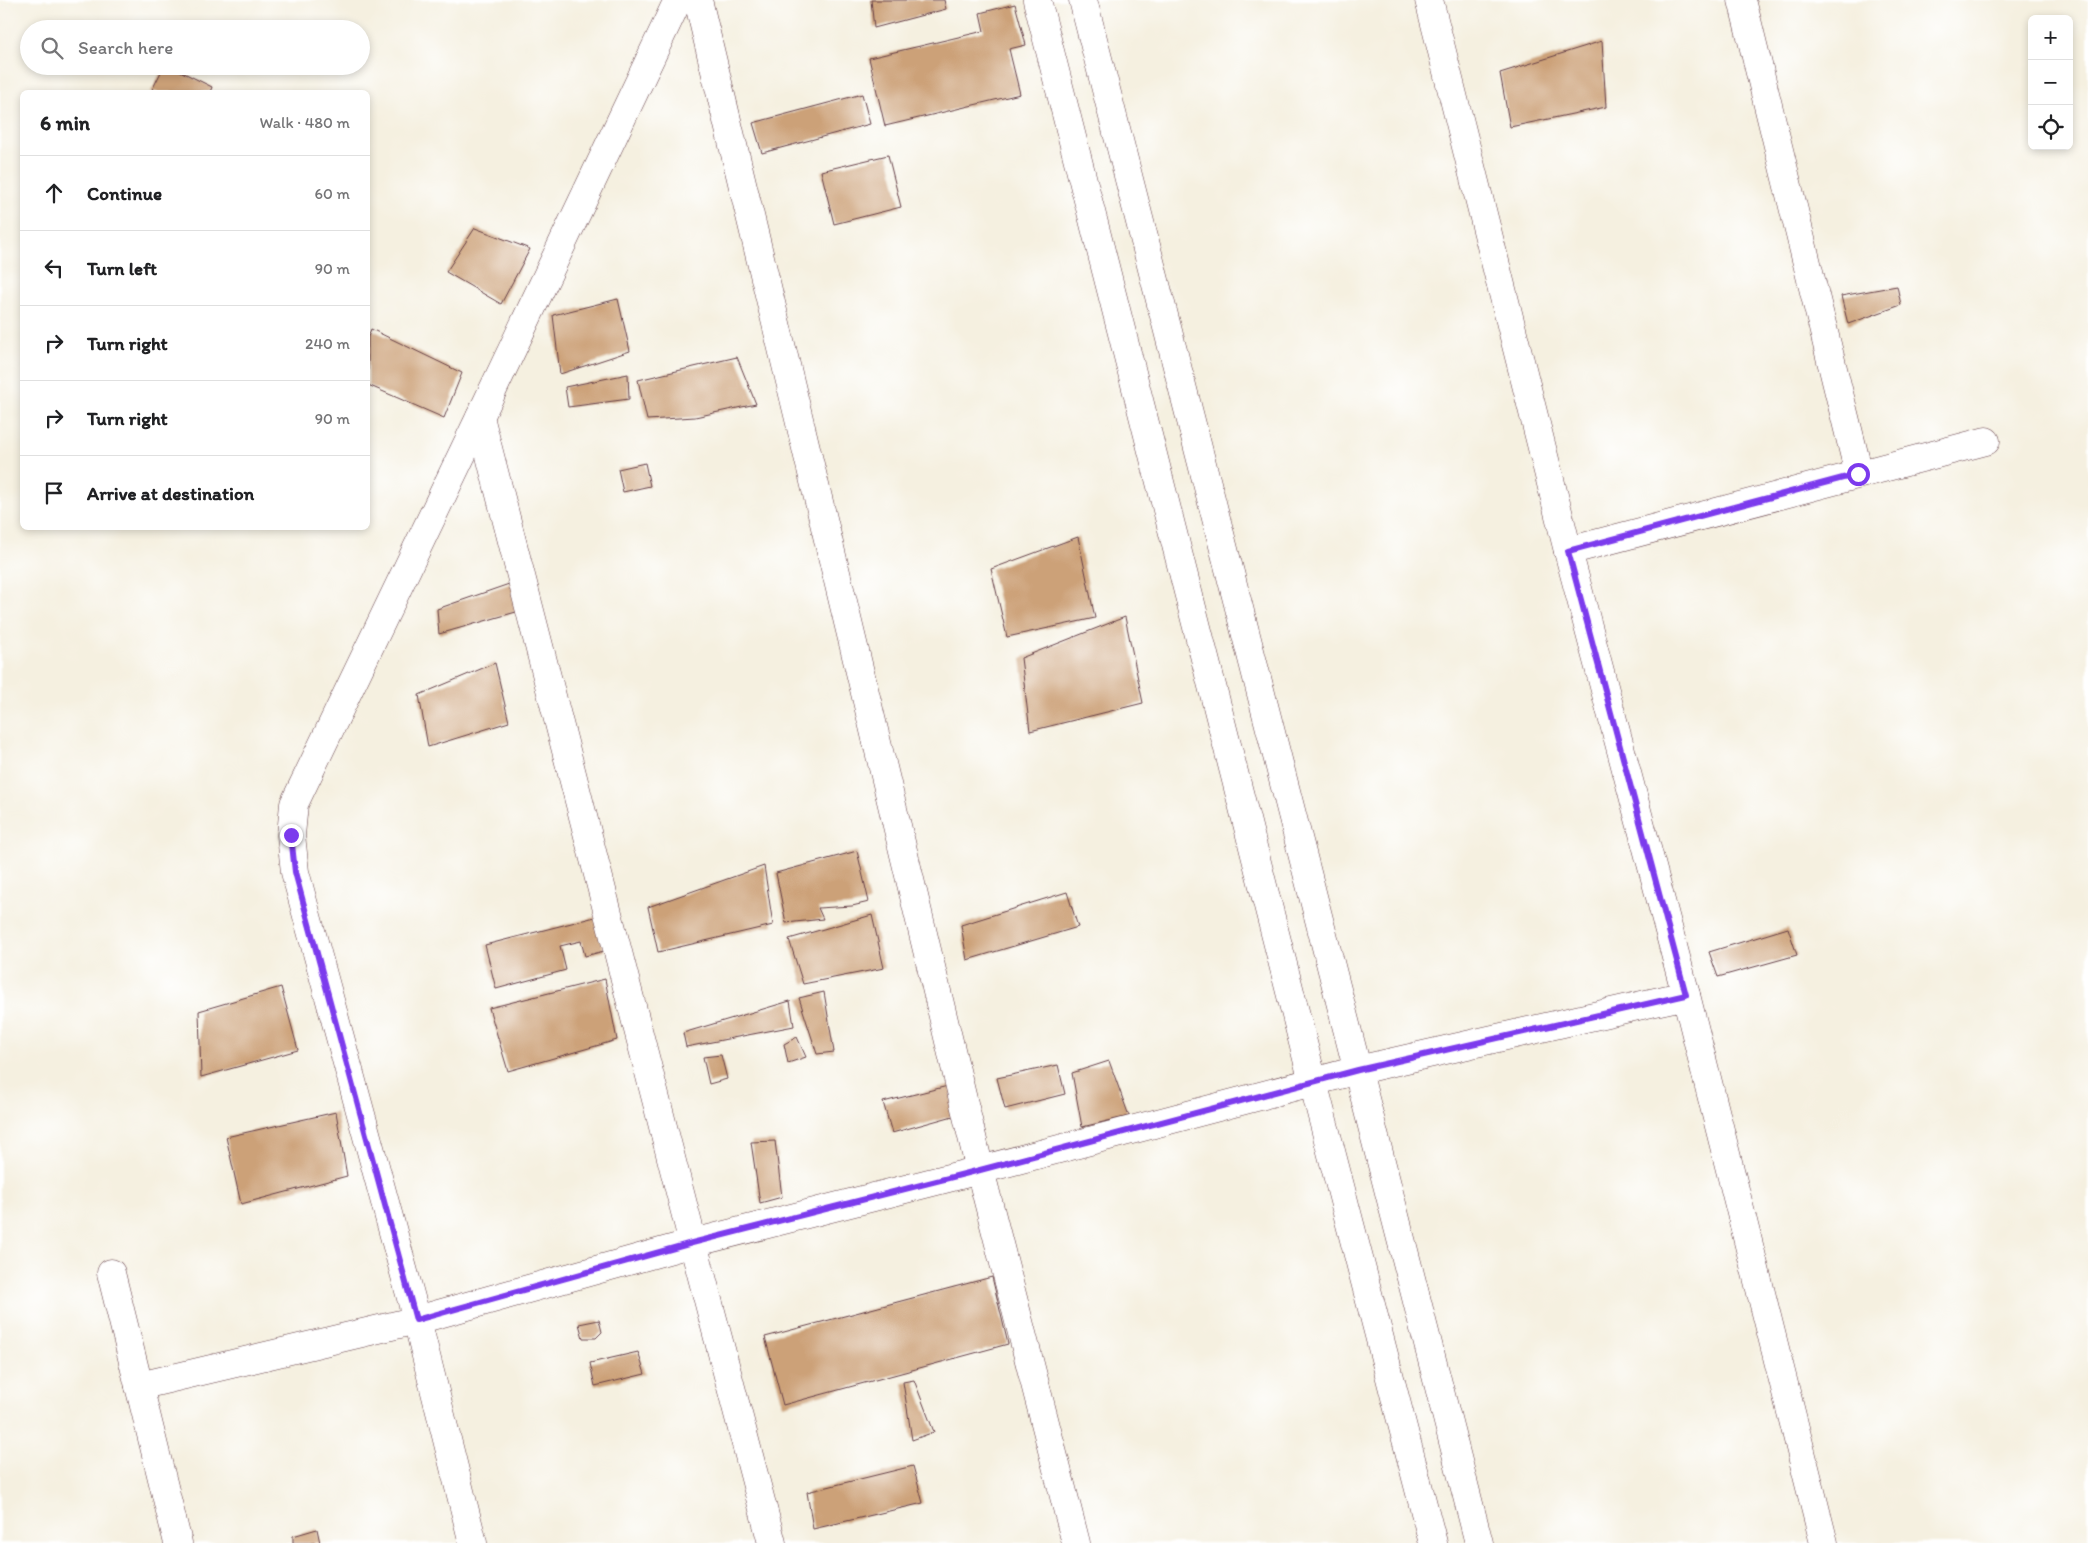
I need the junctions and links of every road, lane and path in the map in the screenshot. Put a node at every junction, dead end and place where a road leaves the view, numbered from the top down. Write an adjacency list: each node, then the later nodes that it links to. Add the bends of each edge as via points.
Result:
1 (678, 0): 7 (street)
2 (698, 0): 14 (street)
3 (1037, 0): 13 (street)
4 (1083, 0): 12 (street)
5 (1430, 0): 10 (street)
6 (1742, 0): 9 (street)
7 (480, 417): 15 (street); 17 (street, via 294,804 291,835 295,872)
8 (1986, 442): 9 (street)
9 (1858, 474): 10 (street)
10 (1568, 551): 11 (street)
11 (1686, 995): 12 (street); 25 (street)
12 (1358, 1070): 13 (street); 24 (street)
13 (1313, 1082): 14 (street); 23 (street)
14 (980, 1170): 15 (street); 22 (street)
15 (692, 1243): 17 (street); 21 (street)
16 (111, 1273): 18 (street)
17 (416, 1320): 18 (street); 20 (street)
18 (139, 1386): 19 (street)
19 (178, 1543)
20 (473, 1543)
21 (772, 1543)
22 (1076, 1543)
23 (1433, 1543)
24 (1479, 1543)
25 (1824, 1543)

